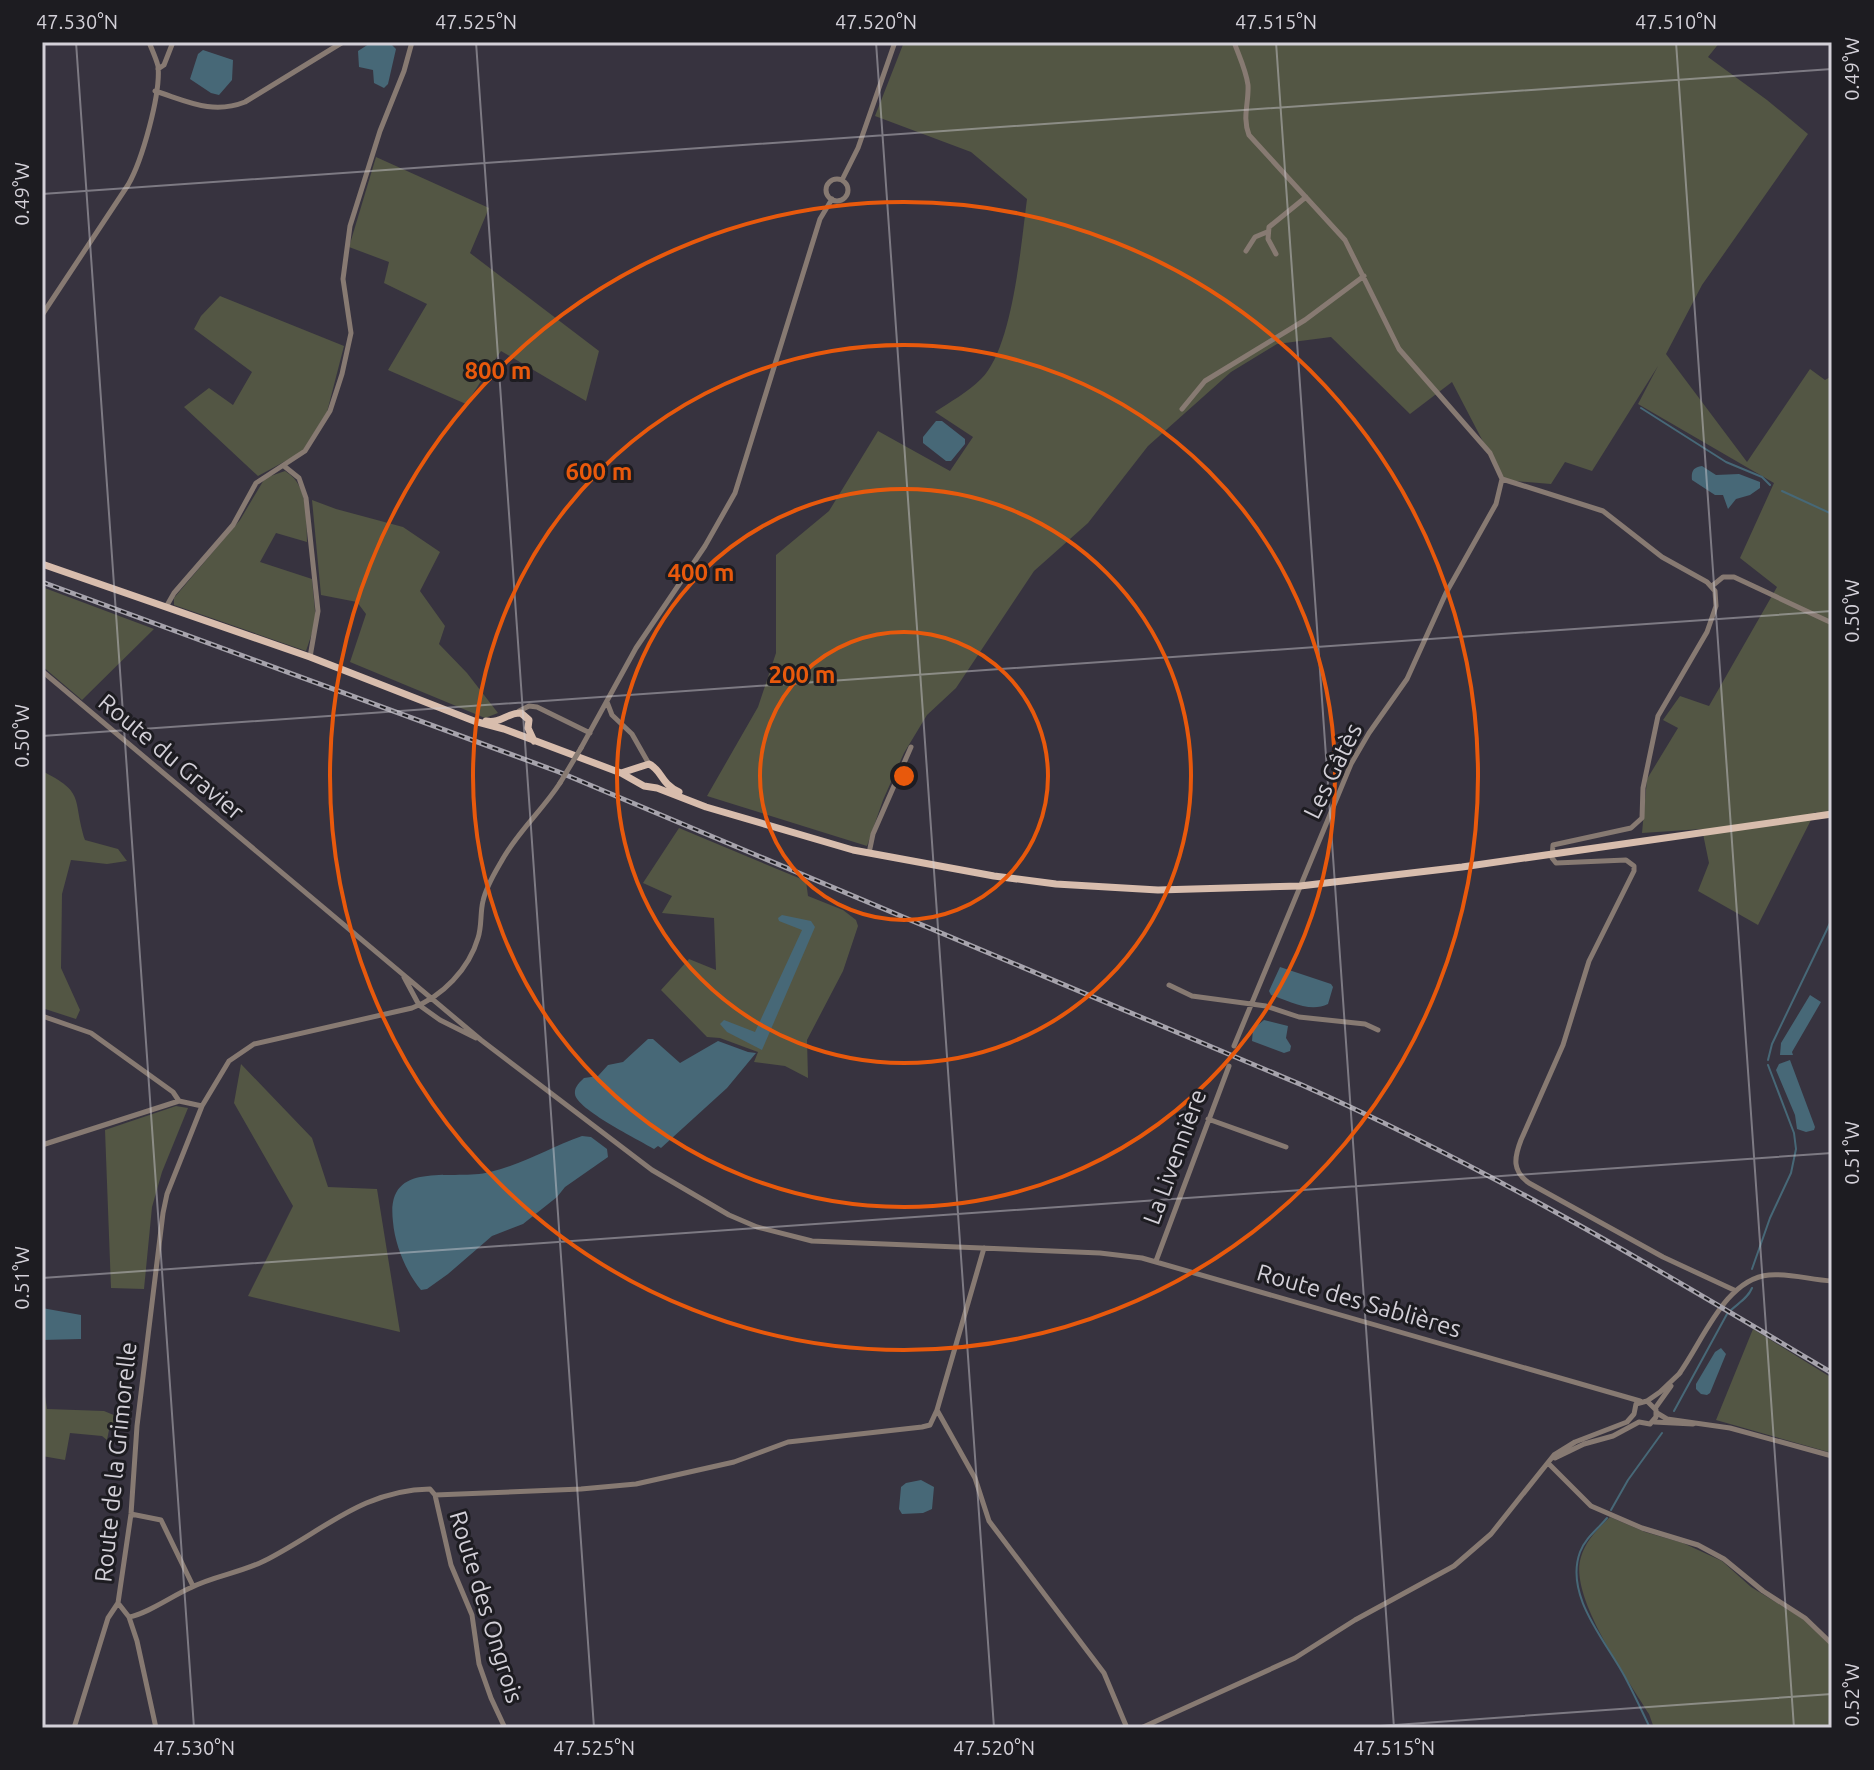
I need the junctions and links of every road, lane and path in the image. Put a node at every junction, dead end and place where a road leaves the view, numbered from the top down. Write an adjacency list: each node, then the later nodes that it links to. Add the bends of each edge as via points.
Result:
1 (149, 42): 7 (street)
2 (173, 42): 7 (street)
3 (343, 42): 8 (street, via 228,109)
4 (412, 42): 18 (street, via 350,226 343,279 351,333 337,392 305,451)
5 (895, 42): 9 (street)
6 (1234, 42): 10 (street, via 1246,75 1249,135)
7 (158, 69): 8 (street)
8 (155, 91): 16 (street, via 135,173)
9 (842, 180): 11 (street, via 828,183); 11 (street, via 846,196)
10 (1306, 197): 12 (street); 15 (street, via 1345,240)
11 (832, 199): 27 (street, Route de la Grimorelle, via 820,219 735,493)
12 (1267, 232): 13 (street, via 1255,237); 14 (street)
13 (1246, 251)
14 (1276, 254)
15 (1364, 276): 17 (street, via 1305,320 1205,381); 19 (street, via 1399,349 1490,453)
16 (42, 315)
17 (1182, 409)
18 (283, 466): 22 (street, via 256,483 233,525); 24 (street, via 299,478 306,498 318,611)
19 (1502, 479): 21 (street, via 1603,511 1662,557); 49 (street, Les Gâtès, via 1496,504 1446,593 1407,679 1351,764)
20 (42, 564): 22 (main road)
21 (1712, 586): 23 (street, via 1723,577 1734,577); 48 (street, via 1716,597 1711,623 1658,716 1642,818 1631,828 1558,843)
22 (166, 607): 24 (main road)
23 (1832, 623)
24 (310, 657): 26 (main road)
25 (42, 671): 52 (street, Route du Gravier)
26 (423, 700): 31 (main road, via 488,722); 35 (main road)
27 (607, 701): 30 (street); 32 (street, Route de la Grimorelle)
28 (540, 710): 29 (street, via 529,706); 33 (street); 34 (street)
29 (517, 712): 31 (main road); 33 (main road)
30 (612, 715): 32 (street); 38 (street, via 632,734)
31 (508, 718): 35 (main road)
32 (596, 722): 34 (street, Route de la Grimorelle)
33 (528, 724): 35 (main road, via 524,734); 36 (main road)
34 (590, 733): 54 (street, Route de la Grimorelle, bridge, via 560,783 502,859 484,895 476,947 458,975)
35 (513, 734): 36 (main road)
36 (534, 741): 41 (main road)
37 (911, 747): 47 (street)
38 (642, 755): 39 (street); 40 (street)
39 (649, 764): 40 (main road); 42 (main road)
40 (638, 768): 41 (main road); 43 (main road)
41 (621, 773): 43 (main road)
42 (659, 774): 44 (main road); 45 (main road, via 670,787)
43 (638, 782): 44 (main road)
44 (651, 786): 45 (main road)
45 (724, 812): 47 (main road)
46 (1832, 814): 48 (main road)
47 (868, 853): 51 (main road, via 994,876 1116,888)
48 (1551, 854): 50 (main road); 70 (street, via 1556,863 1564,864 1626,860 1634,871 1589,961 1563,1045 1517,1151 1516,1167 1529,1183)
49 (1307, 868): 50 (street, via 1312,879); 51 (street, Les Gâtès)
50 (1323, 884): 51 (main road)
51 (1300, 886): 56 (street, Les Gâtès)
52 (403, 975): 54 (street, Route du Gravier); 55 (street)
53 (1169, 985): 56 (street, via 1192,996)
54 (433, 998): 55 (street, Route de la Grimorelle); 59 (street, Route du Gravier)
55 (422, 1004): 59 (street, via 440,1020); 63 (street, Route de la Grimorelle, via 254,1044 229,1061)
56 (1250, 1005): 58 (street); 60 (street, Les Gâtès)
57 (42, 1016): 62 (street, via 91,1033)
58 (1378, 1030)
59 (481, 1040): 67 (street, Route des Sablières, via 652,1170 757,1227 812,1241)
60 (1234, 1046)
61 (1229, 1066): 64 (street, La Livennière)
62 (179, 1101): 63 (street); 65 (street)
63 (202, 1106): 85 (street, Route de la Grimorelle, via 167,1194)
64 (1208, 1119): 66 (street); 68 (street, La Livennière)
65 (42, 1145)
66 (1286, 1147)
67 (984, 1248): 68 (street, Route des Sablières); 74 (street)
68 (1156, 1261): 72 (street, Route des Sablières)
69 (1832, 1281): 70 (street, via 1766,1275 1746,1281)
70 (1732, 1293): 71 (street)
71 (1680, 1373): 73 (street); 75 (street)
72 (1606, 1392): 73 (street, Route des Sablières); 76 (street, Route des Sablières)
73 (1644, 1401): 75 (street); 76 (street)
74 (937, 1410): 80 (street); 81 (street)
75 (1656, 1410): 78 (street); 79 (street, via 1667,1419)
76 (1634, 1411): 77 (street); 83 (street, via 1615,1428 1566,1446)
77 (1639, 1422): 78 (street); 83 (street)
78 (1654, 1422): 79 (street)
79 (1710, 1424): 82 (street)
80 (930, 1425): 81 (street); 84 (street, via 788,1442 734,1462 636,1484)
81 (945, 1427): 93 (street, via 975,1478 989,1521 1104,1673)
82 (1832, 1456)
83 (1548, 1463): 89 (street, via 1591,1506 1724,1559); 94 (street, via 1491,1534 1454,1566 1295,1658)
84 (435, 1495): 86 (street, via 430,1489 385,1495 280,1552); 92 (street, Route des Ongrois, via 451,1565 472,1615 479,1664)
85 (131, 1514): 86 (street, via 161,1520); 87 (street, Route de la Grimorelle)
86 (193, 1586): 88 (street)
87 (118, 1603): 88 (street); 90 (street, Route de la Grimorelle, via 108,1618)
88 (129, 1617): 91 (street)
89 (1832, 1644)
90 (74, 1728)
91 (156, 1728)
92 (505, 1728)
93 (1127, 1728)
94 (1141, 1728)

